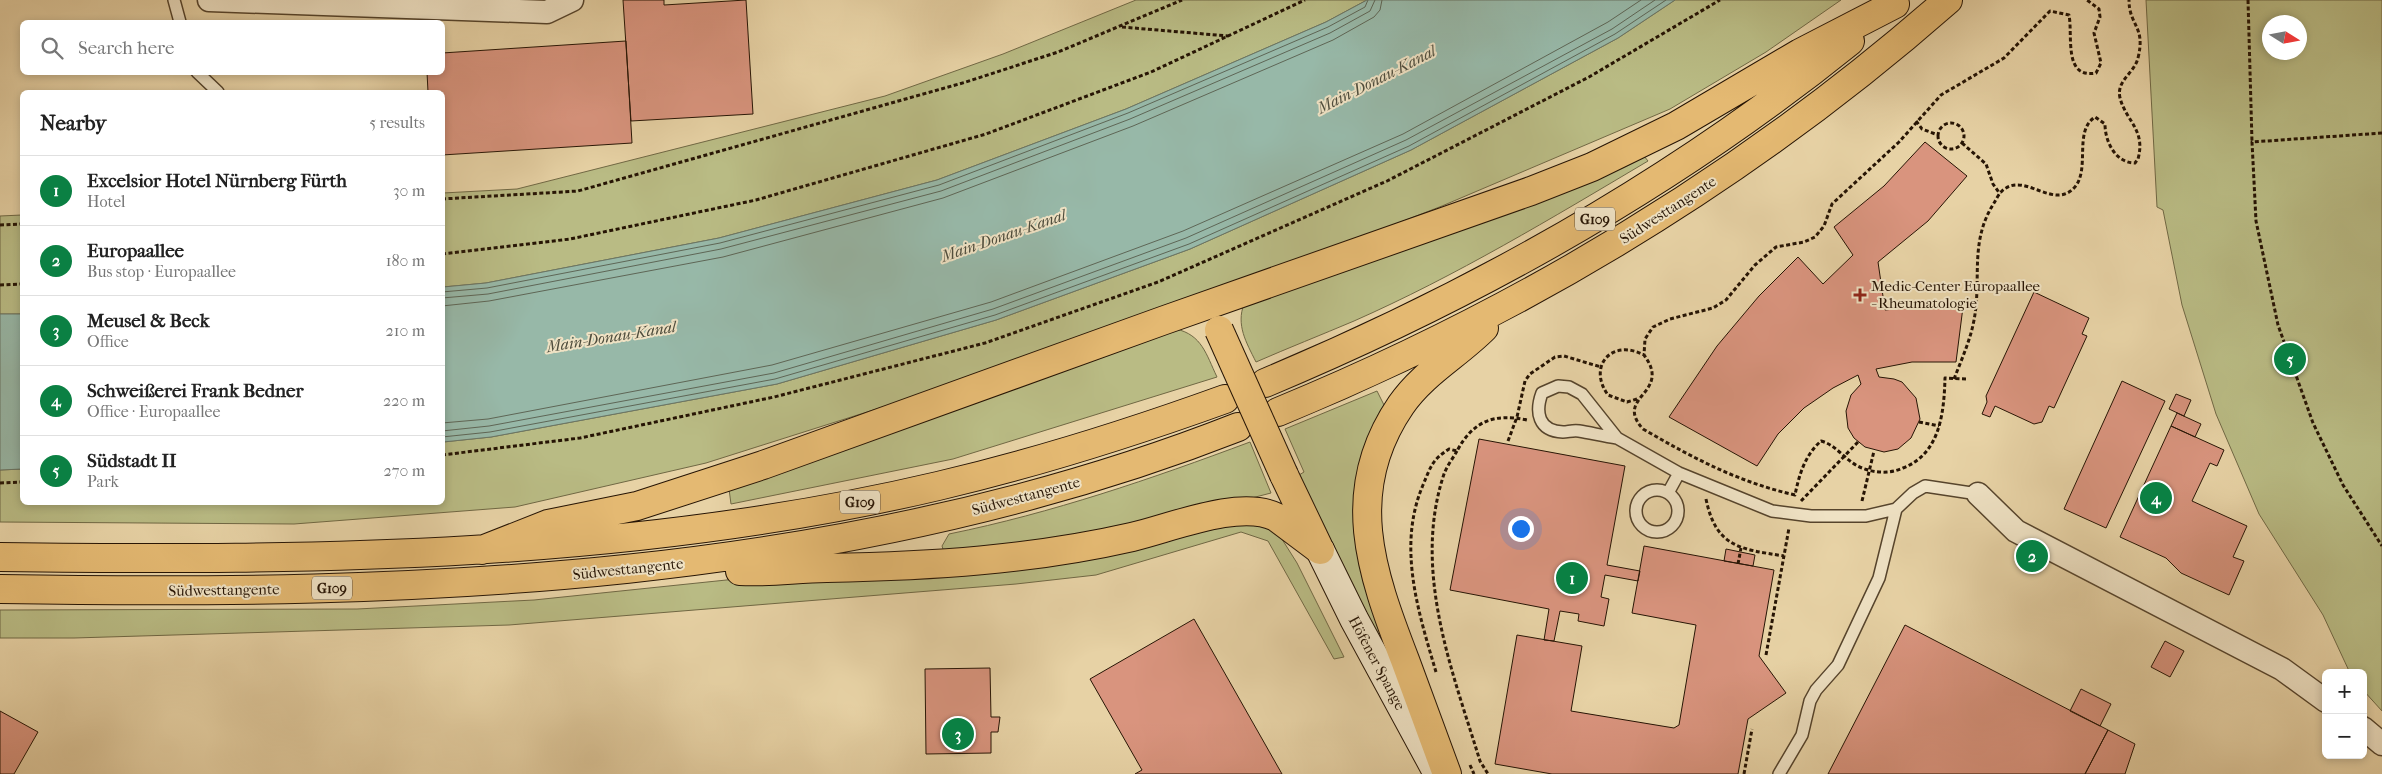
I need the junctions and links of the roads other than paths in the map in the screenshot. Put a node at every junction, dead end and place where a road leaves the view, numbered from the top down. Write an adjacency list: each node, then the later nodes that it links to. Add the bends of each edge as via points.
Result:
1 (174, 0): 7 (lane)
2 (209, 0): 5 (street)
3 (572, 0): 5 (street, via 547,12)
4 (1948, 0): 11 (highway, Südwesttangente / G109, via 1826,100 1726,172 1637,231)
5 (267, 1)
6 (1898, 2): 10 (highway, via 1800,53 1691,118 1592,167); 12 (highway, Südwesttangente / G109, via 1727,134 1582,226 1452,298 1357,344)
7 (179, 20)
8 (199, 75): 9 (lane)
9 (216, 90)
10 (1209, 305): 21 (highway, via 698,488 637,506 548,524); 22 (highway, bridge)
11 (1504, 307): 14 (highway, Südwesttangente / G109, via 1413,353); 29 (highway, via 1466,346 1420,382 1402,404 1380,444 1369,475 1367,492 1367,530 1374,570 1390,620)
12 (1264, 383)
13 (1225, 399): 21 (highway, Südwesttangente / G109, via 1008,469 813,511 685,531)
14 (1278, 412)
15 (1238, 427): 24 (highway, Südwesttangente / G109, via 1103,474 983,508 820,543)
16 (1617, 438): 16 (lane, via 1582,394 1569,387 1558,386 1542,393 1538,413 1549,429 1562,432 1576,430); 17 (lane)
17 (1679, 473): 18 (lane); 20 (lane, via 1772,511 1811,516 1858,516)
18 (1668, 493)
19 (1978, 494): 20 (lane, via 1925,486); 26 (street, via 2016,531 2282,669)
20 (1896, 509): 31 (lane, via 1880,578 1838,665 1810,701 1802,735)
21 (482, 550): 23 (highway, Südwesttangente / G109, via 188,560)
22 (1320, 550): 24 (highway, via 1276,517 1250,511 1224,514 1091,546 989,561 748,571); 30 (main road, Höfener Spange)
23 (0, 557)
24 (664, 566): 25 (highway, Südwesttangente / G109, via 532,579 410,586 248,591)
25 (0, 589)
26 (2322, 698)
27 (2367, 731): 28 (street)
28 (2382, 744)
29 (1458, 768)
30 (1438, 774)
31 (1779, 774)

